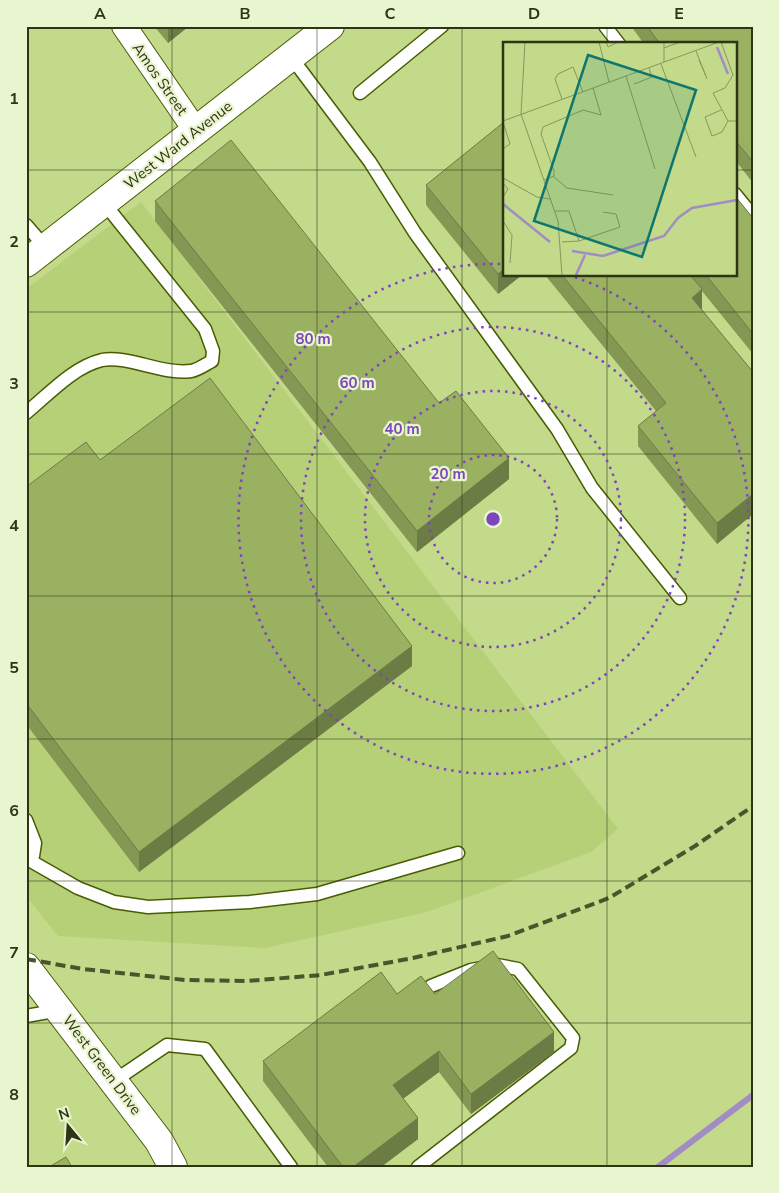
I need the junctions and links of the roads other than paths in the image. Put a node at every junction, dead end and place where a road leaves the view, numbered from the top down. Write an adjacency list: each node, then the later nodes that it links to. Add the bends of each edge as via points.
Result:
1 (124, 26): 8 (street, Amos Street)
2 (330, 26): 6 (street, West Ward Avenue)
3 (442, 26): 7 (lane)
4 (605, 26): 5 (lane)
5 (617, 42)
6 (291, 57): 8 (street, West Ward Avenue); 15 (lane, via 370,162 415,233 557,429 592,488)
7 (360, 93)
8 (196, 130): 10 (street, West Ward Avenue)
9 (736, 195): 11 (lane)
10 (104, 203): 13 (street, West Ward Avenue); 14 (lane, via 205,328 213,351 212,361 192,371 104,360 84,366)
11 (753, 216)
12 (26, 225): 13 (lane)
13 (36, 255)
14 (26, 413)
15 (680, 598)
16 (26, 820): 18 (lane, via 35,843 33,856)
17 (458, 853): 18 (lane, via 317,894 250,902 148,907 105,899)
18 (28, 861)
19 (26, 967): 21 (street, West Green Drive)
20 (431, 986): 26 (lane, via 471,970 497,965 518,969 572,1038 571,1048)
21 (60, 1010): 22 (lane); 23 (street, West Green Drive)
22 (26, 1016)
23 (114, 1081): 24 (street, West Green Drive, via 159,1141); 25 (lane, via 167,1045 205,1049)
24 (173, 1167)
25 (291, 1167)
26 (418, 1167)

